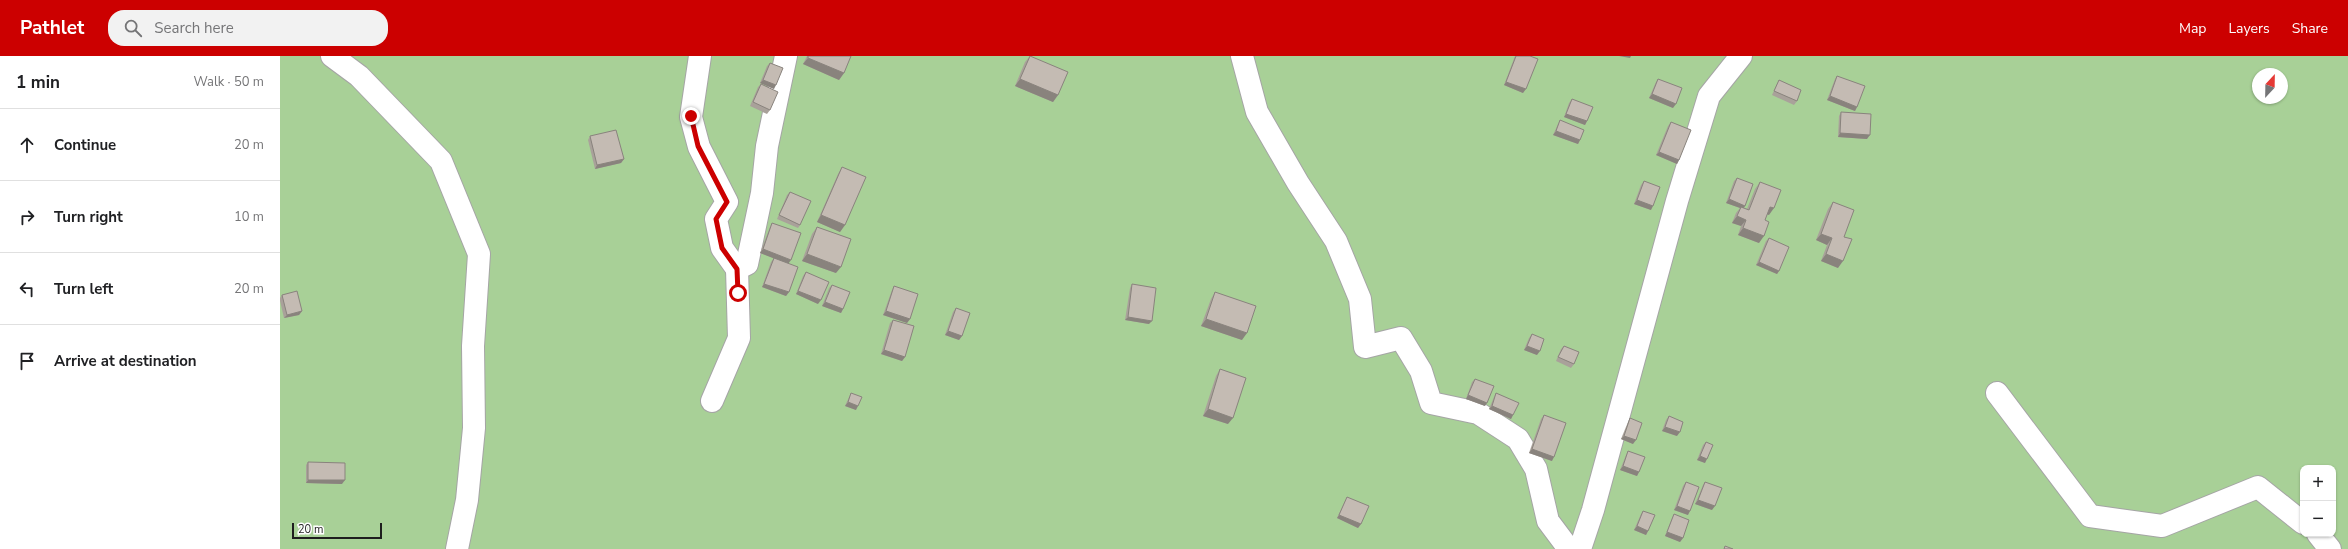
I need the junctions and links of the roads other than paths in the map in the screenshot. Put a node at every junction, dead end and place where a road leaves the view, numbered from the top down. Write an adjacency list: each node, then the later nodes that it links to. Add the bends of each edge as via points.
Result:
1 (332, 56): 11 (street, via 359,76 441,162 479,254 473,346 474,428 467,500)
2 (700, 56): 6 (street, via 691,116 701,153 727,202 716,219 722,248)
3 (786, 56): 6 (street, via 767,146 762,193 747,264)
4 (1242, 56): 12 (street, via 1257,112 1298,183 1336,241 1360,299 1365,347 1401,338 1421,371 1431,403 1478,413 1518,439 1536,469 1548,521)
5 (1741, 56): 13 (street, via 1709,96 1677,201 1593,510)
6 (737, 269): 8 (street, via 739,338)
7 (1997, 393): 9 (street, via 2090,516 2162,526 2258,488)
8 (712, 401)
9 (2300, 520)
10 (2320, 537): 14 (street)
11 (457, 549)
12 (1569, 549)
13 (1580, 549)
14 (2330, 549)

